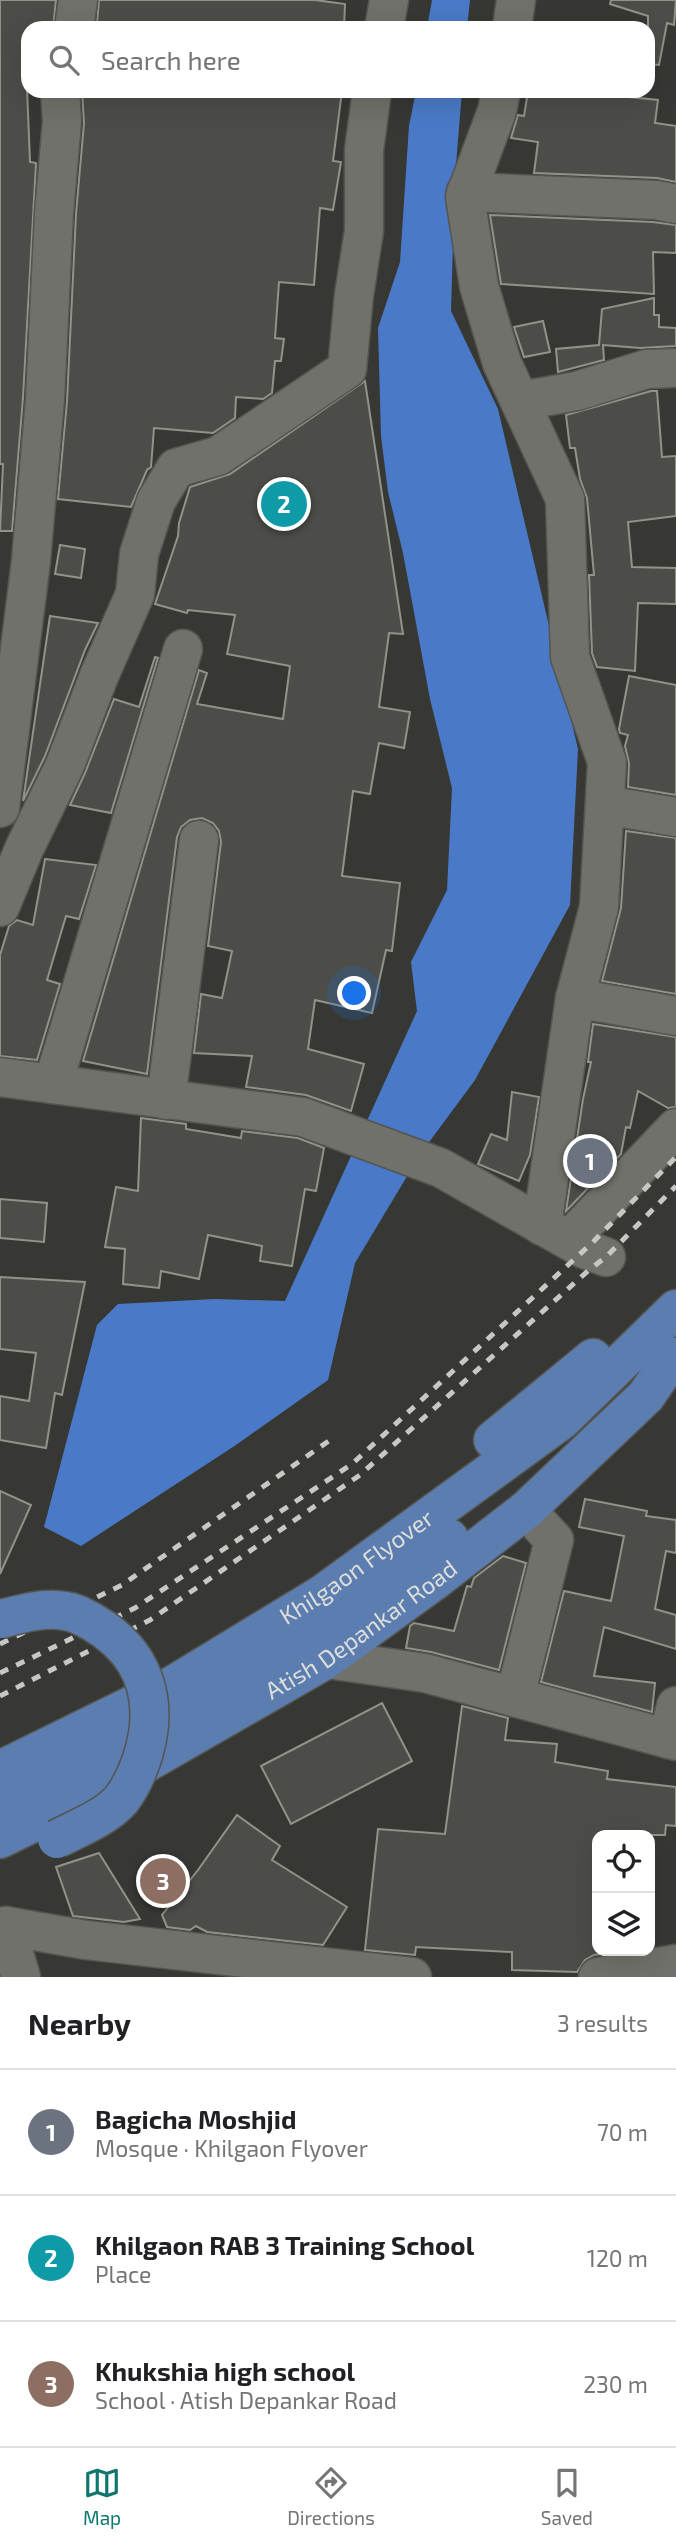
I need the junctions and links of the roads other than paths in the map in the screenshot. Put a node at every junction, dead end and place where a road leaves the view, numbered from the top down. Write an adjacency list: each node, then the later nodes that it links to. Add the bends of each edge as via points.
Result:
1 (78, 0): 4 (street)
2 (390, 0): 5 (street)
3 (516, 0): 6 (street)
4 (75, 21)
5 (386, 21)
6 (513, 21)
7 (60, 98): 14 (street, via 45,399)
8 (371, 98): 20 (street, via 364,150 364,231 347,369 218,456 176,468 156,501 139,554 135,594 65,765)
9 (500, 98): 10 (street)
10 (466, 192): 11 (street); 13 (street, via 479,286 502,363)
11 (676, 204)
12 (676, 368): 13 (street, via 647,369 577,391)
13 (520, 401): 16 (street, via 565,499 570,657 607,762)
14 (16, 549): 17 (street)
15 (183, 649): 25 (street)
16 (605, 805): 18 (street); 22 (street, via 599,907)
17 (0, 810): 20 (street)
18 (676, 817)
19 (199, 840): 26 (street)
20 (24, 849): 21 (street)
21 (0, 907)
22 (575, 998): 23 (street); 28 (street)
23 (676, 1016)
24 (0, 1077): 25 (street)
25 (53, 1084): 26 (street)
26 (166, 1100): 28 (street, via 303,1117 441,1168)
27 (676, 1128): 28 (street)
28 (556, 1232): 29 (street)
29 (606, 1257)
30 (676, 1289): 38 (main road, via 434,1490 181,1656)
31 (676, 1309): 39 (main road, Khilgaon Flyover, via 562,1420 321,1595 173,1685)
32 (669, 1364): 33 (main road, Atish Depankar Road, via 646,1395); 40 (main road, Khilgaon Flyover, via 460,1531 321,1626 75,1768)
33 (526, 1510): 35 (main road, Atish Depankar Road); 36 (street, via 554,1541)
34 (0, 1619): 42 (main road, bridge, via 64,1610 106,1630 140,1670 150,1709 140,1766 120,1801 57,1839)
35 (327, 1659): 36 (street, via 425,1673); 41 (main road, Atish Depankar Road, via 94,1793)
36 (515, 1697): 37 (street)
37 (673, 1729)
38 (0, 1748)
39 (0, 1770)
40 (0, 1800)
41 (0, 1839)
42 (0, 1859)
43 (3, 1928): 45 (street); 48 (street)
44 (676, 1964): 46 (street)
45 (273, 1969): 47 (street)
46 (619, 1975)
47 (398, 1976)
48 (21, 1977)

